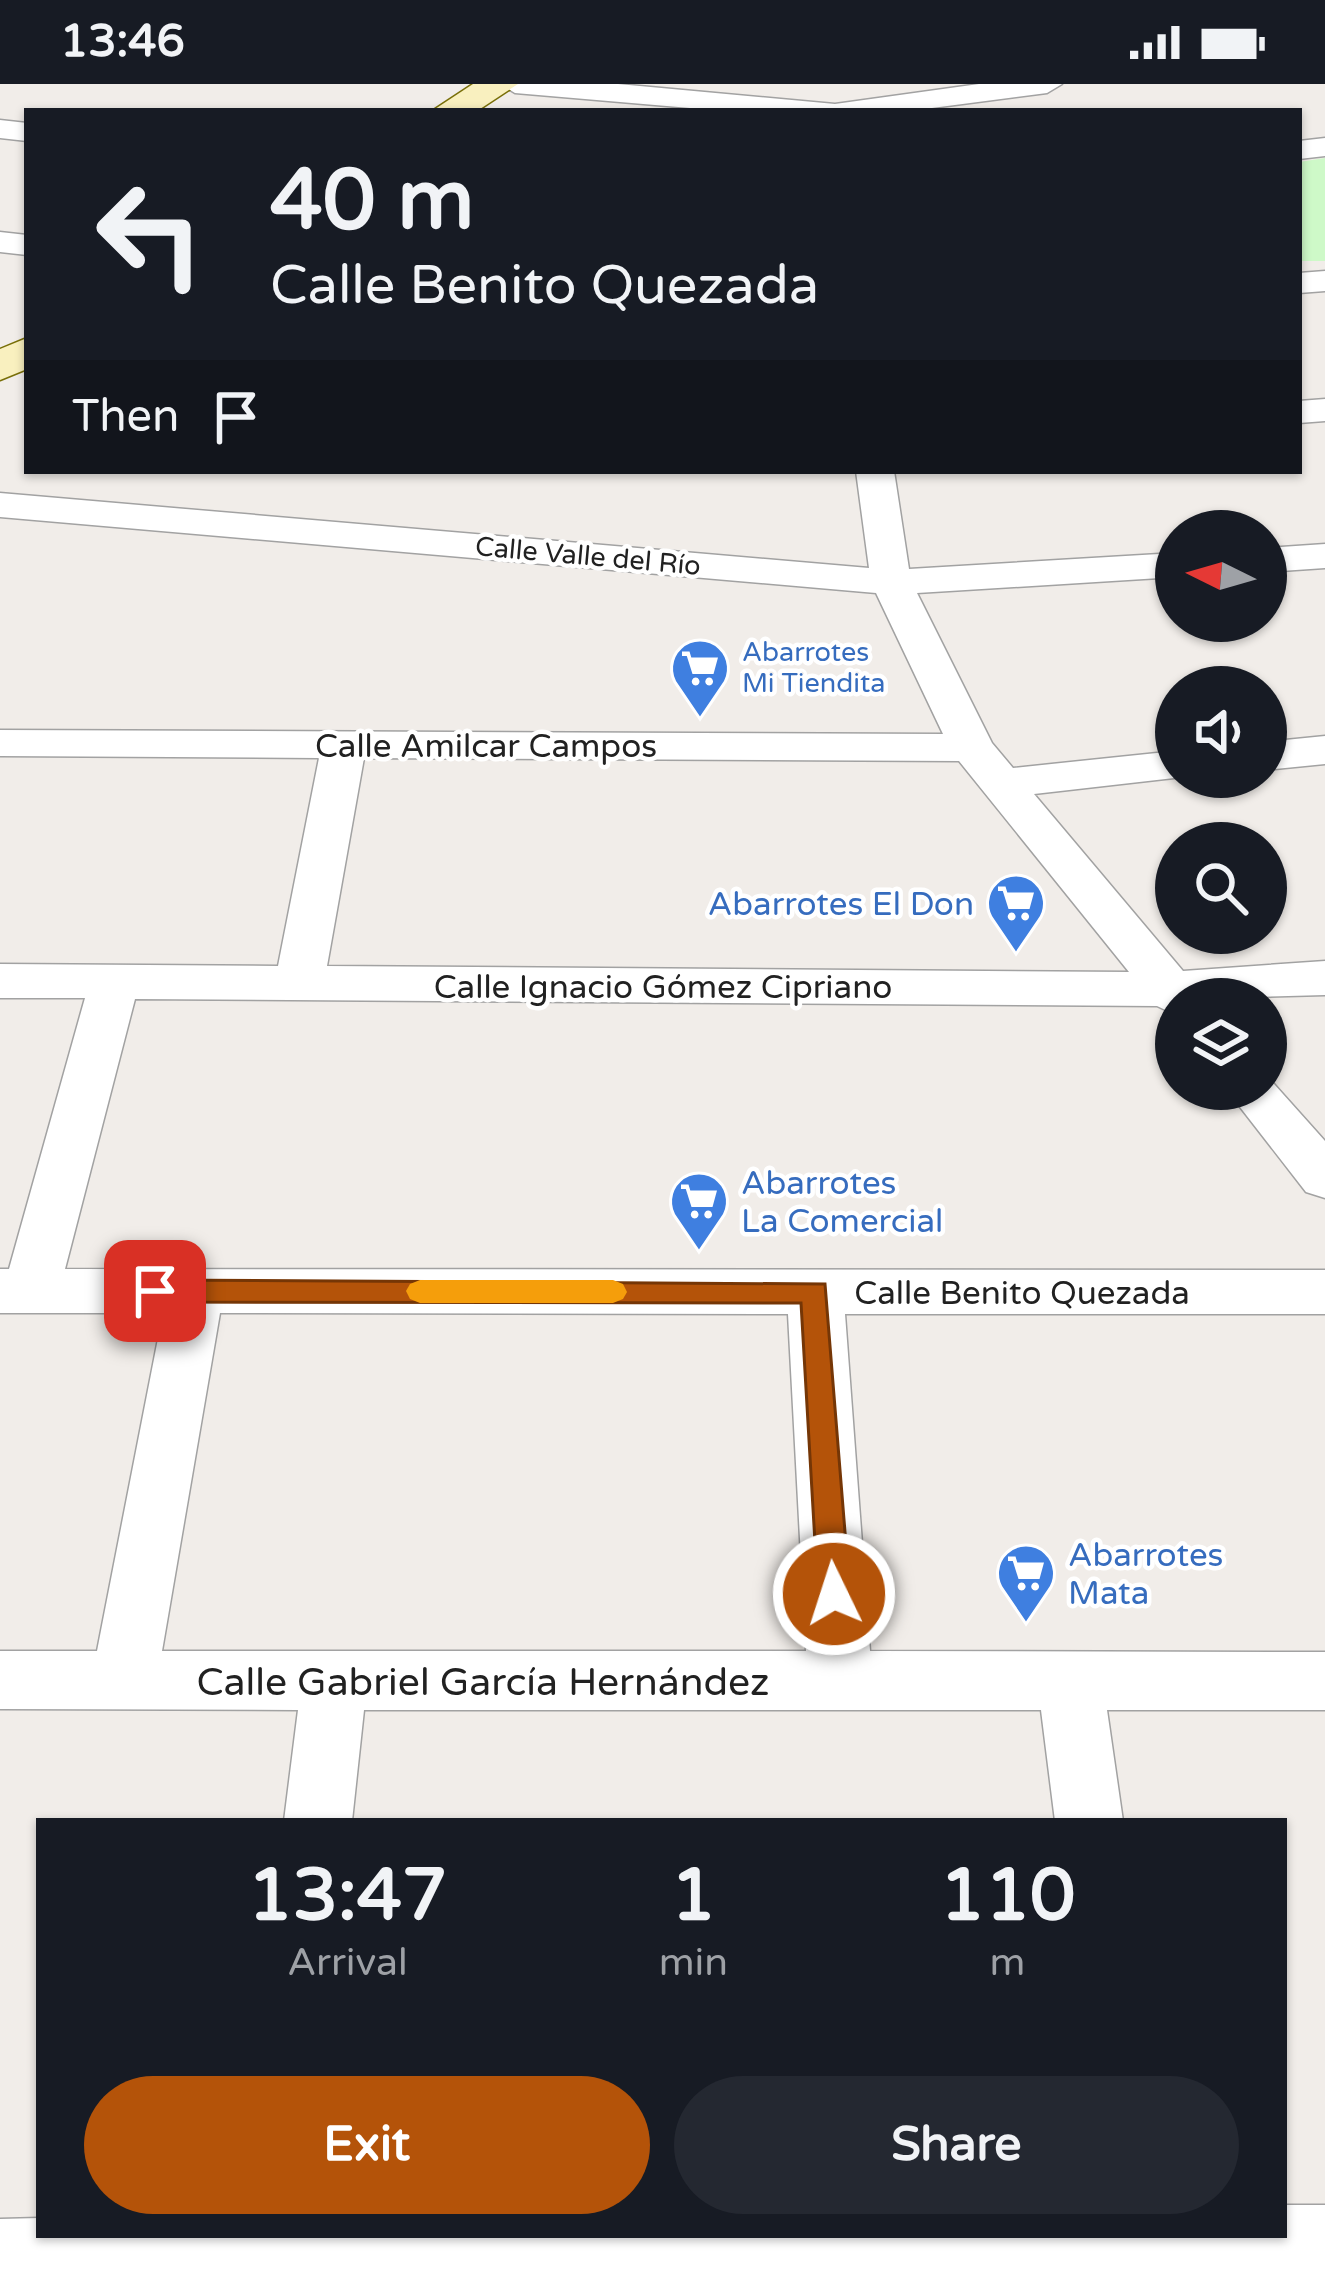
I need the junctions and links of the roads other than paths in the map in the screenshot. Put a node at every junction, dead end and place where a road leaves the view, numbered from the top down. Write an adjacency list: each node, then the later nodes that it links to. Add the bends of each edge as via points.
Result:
1 (500, 84): 4 (main road)
2 (515, 84): 5 (street)
3 (1047, 84): 6 (street)
4 (456, 108)
5 (794, 108)
6 (864, 108)
7 (875, 474): 12 (street)
8 (0, 505): 12 (street, Calle Valle del Río)
9 (1325, 556): 10 (street)
10 (1287, 559)
11 (1155, 566): 12 (street, Calle Valle del Río)
12 (891, 582): 15 (street)
13 (0, 743): 14 (street, Calle Amilcar Campos)
14 (344, 744): 15 (street, Calle Amilcar Campos); 25 (street)
15 (972, 748): 19 (street)
16 (1325, 750): 17 (street)
17 (1287, 754)
18 (1155, 767): 19 (street)
19 (1005, 783): 20 (street)
20 (1162, 978)
21 (1325, 978): 24 (street, Calle Ignacio Gómez Cipriano)
22 (0, 980): 23 (street, Calle Ignacio Gómez Cipriano)
23 (115, 981): 25 (street, Calle Ignacio Gómez Cipriano); 29 (street)
24 (1287, 982)
25 (299, 983): 26 (street, Calle Ignacio Gómez Cipriano)
26 (1155, 994)
27 (1269, 1110): 28 (street)
28 (1325, 1178)
29 (16, 1291): 30 (street, Calle Benito Quezada)
30 (196, 1291): 31 (street, Calle Benito Quezada); 34 (street)
31 (814, 1292): 32 (street, Calle Benito Quezada); 36 (street)
32 (1325, 1292)
33 (0, 1680): 34 (street, Calle Gabriel García Hernández)
34 (124, 1680): 35 (street, Calle Gabriel García Hernández)
35 (334, 1680): 36 (street, Calle Gabriel García Hernández); 39 (street)
36 (840, 1681): 37 (street, Calle Gabriel García Hernández)
37 (1070, 1681): 38 (street, Calle Gabriel García Hernández); 40 (street)
38 (1325, 1681)
39 (318, 1818)
40 (1089, 1818)
41 (1147, 2243): 42 (street); 43 (street)
42 (269, 2249): 44 (street)
43 (1325, 2253)
44 (0, 2266)

